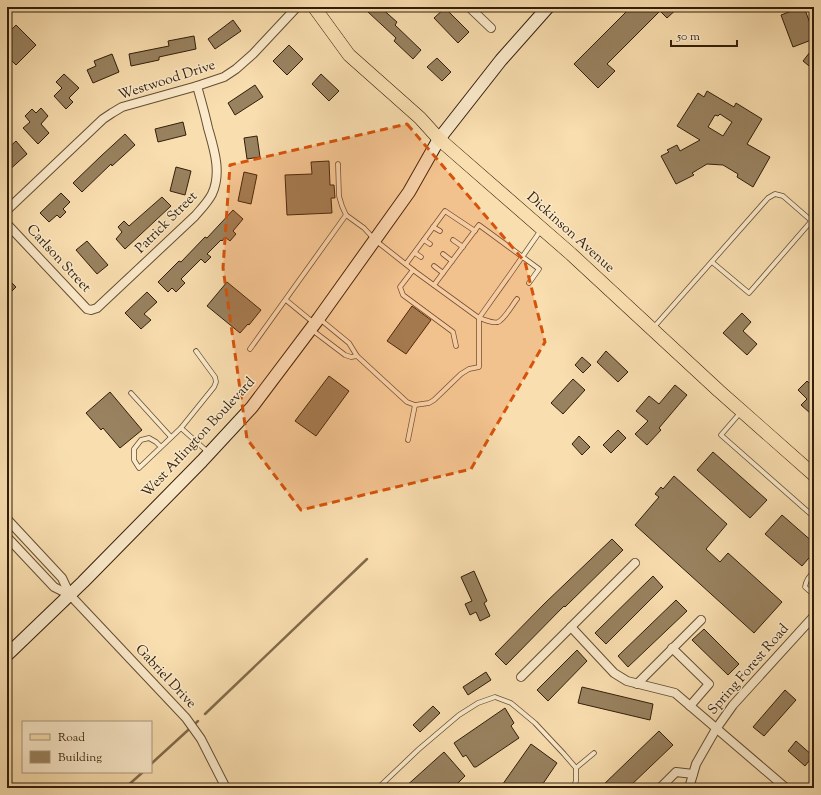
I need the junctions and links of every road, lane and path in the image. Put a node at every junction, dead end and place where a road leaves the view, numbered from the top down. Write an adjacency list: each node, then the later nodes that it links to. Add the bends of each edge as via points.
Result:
1 (297, 7): 6 (street, Westwood Drive, via 236,69 224,77)
2 (314, 7): 7 (main road, Dickinson Avenue, via 350,55)
3 (469, 7): 5 (street)
4 (548, 7): 7 (main road, West Arlington Boulevard, via 501,60)
5 (491, 28)
6 (197, 86): 9 (street, Westwood Drive, via 122,107 112,113); 36 (street, Patrick Street, via 217,164 212,195 195,216 98,308)
7 (440, 139): 14 (main road, Dickinson Avenue); 17 (main road, West Arlington Boulevard, via 409,192)
8 (338, 164): 10 (lane, via 339,196)
9 (7, 210)
10 (346, 215): 17 (lane); 35 (lane)
11 (813, 221): 27 (lane, via 784,196 775,194 768,198); 27 (lane, via 749,292)
12 (7, 224): 36 (street, Carlson Street)
13 (433, 227): 15 (lane, via 445,211); 16 (lane); 18 (lane)
14 (542, 228): 25 (lane); 39 (main road, Dickinson Avenue)
15 (475, 231): 21 (lane); 25 (lane, via 479,225)
16 (440, 232)
17 (375, 240): 28 (lane); 38 (main road, West Arlington Boulevard)
18 (424, 240): 20 (lane); 22 (lane)
19 (453, 240): 21 (lane)
20 (430, 244)
21 (463, 247): 26 (lane)
22 (415, 253): 24 (lane); 28 (lane)
23 (443, 254): 26 (lane)
24 (421, 257)
25 (523, 257): 32 (lane, via 539,269); 37 (lane)
26 (452, 261): 31 (lane)
27 (712, 262): 39 (lane)
28 (406, 264): 30 (lane)
29 (434, 266): 31 (lane)
30 (413, 270): 33 (lane); 40 (lane, via 400,287 403,295 453,332)
31 (443, 273): 33 (lane)
32 (529, 283)
33 (434, 285): 37 (lane)
34 (517, 299): 37 (lane, via 498,322)
35 (286, 300): 38 (lane); 41 (lane)
36 (91, 310)
37 (479, 318): 45 (lane, via 479,367 461,374 429,403)
38 (315, 324): 43 (lane, via 349,343); 43 (lane, via 346,355); 51 (main road, West Arlington Boulevard, via 252,407)
39 (653, 329): 46 (main road, Dickinson Avenue)
40 (456, 346)
41 (250, 349)
42 (196, 351): 47 (lane, via 216,382)
43 (357, 356): 45 (lane, via 403,399)
44 (131, 393): 48 (lane)
45 (415, 405): 49 (lane)
46 (741, 411): 52 (main road, Dickinson Avenue); 53 (lane, via 721,435)
47 (181, 428): 48 (lane); 51 (lane)
48 (171, 437): 50 (lane)
49 (408, 440)
50 (161, 447): 50 (lane, via 139,468 134,460 134,449 141,440 149,438)
51 (209, 453): 58 (main road, West Arlington Boulevard)
52 (814, 475)
53 (814, 517)
54 (7, 519): 58 (street, via 62,578)
55 (7, 536): 58 (street, via 54,587)
56 (635, 564): 62 (street)
57 (814, 572): 59 (lane, via 805,583 805,587)
58 (70, 595): 64 (main road, West Arlington Boulevard); 72 (street, Gabriel Drive, via 186,718 201,739)
59 (814, 595)
60 (814, 616): 68 (street, Spring Forest Road, via 733,705)
61 (701, 620): 63 (street)
62 (571, 627): 65 (street); 66 (street, via 614,673)
63 (672, 648): 66 (street); 67 (street, via 709,684)
64 (7, 655)
65 (521, 677)
66 (637, 684): 67 (street, via 675,693)
67 (690, 706): 68 (street)
68 (716, 729): 71 (street, Spring Forest Road); 77 (street)
69 (594, 753): 70 (lane)
70 (576, 768): 73 (lane, via 535,723 511,703 495,697 478,703 459,716); 74 (lane)
71 (693, 774): 75 (street, via 676,772); 76 (street, Spring Forest Road)
72 (226, 788)
73 (378, 788)
74 (573, 788)
75 (660, 788)
76 (689, 788)
77 (786, 788)

